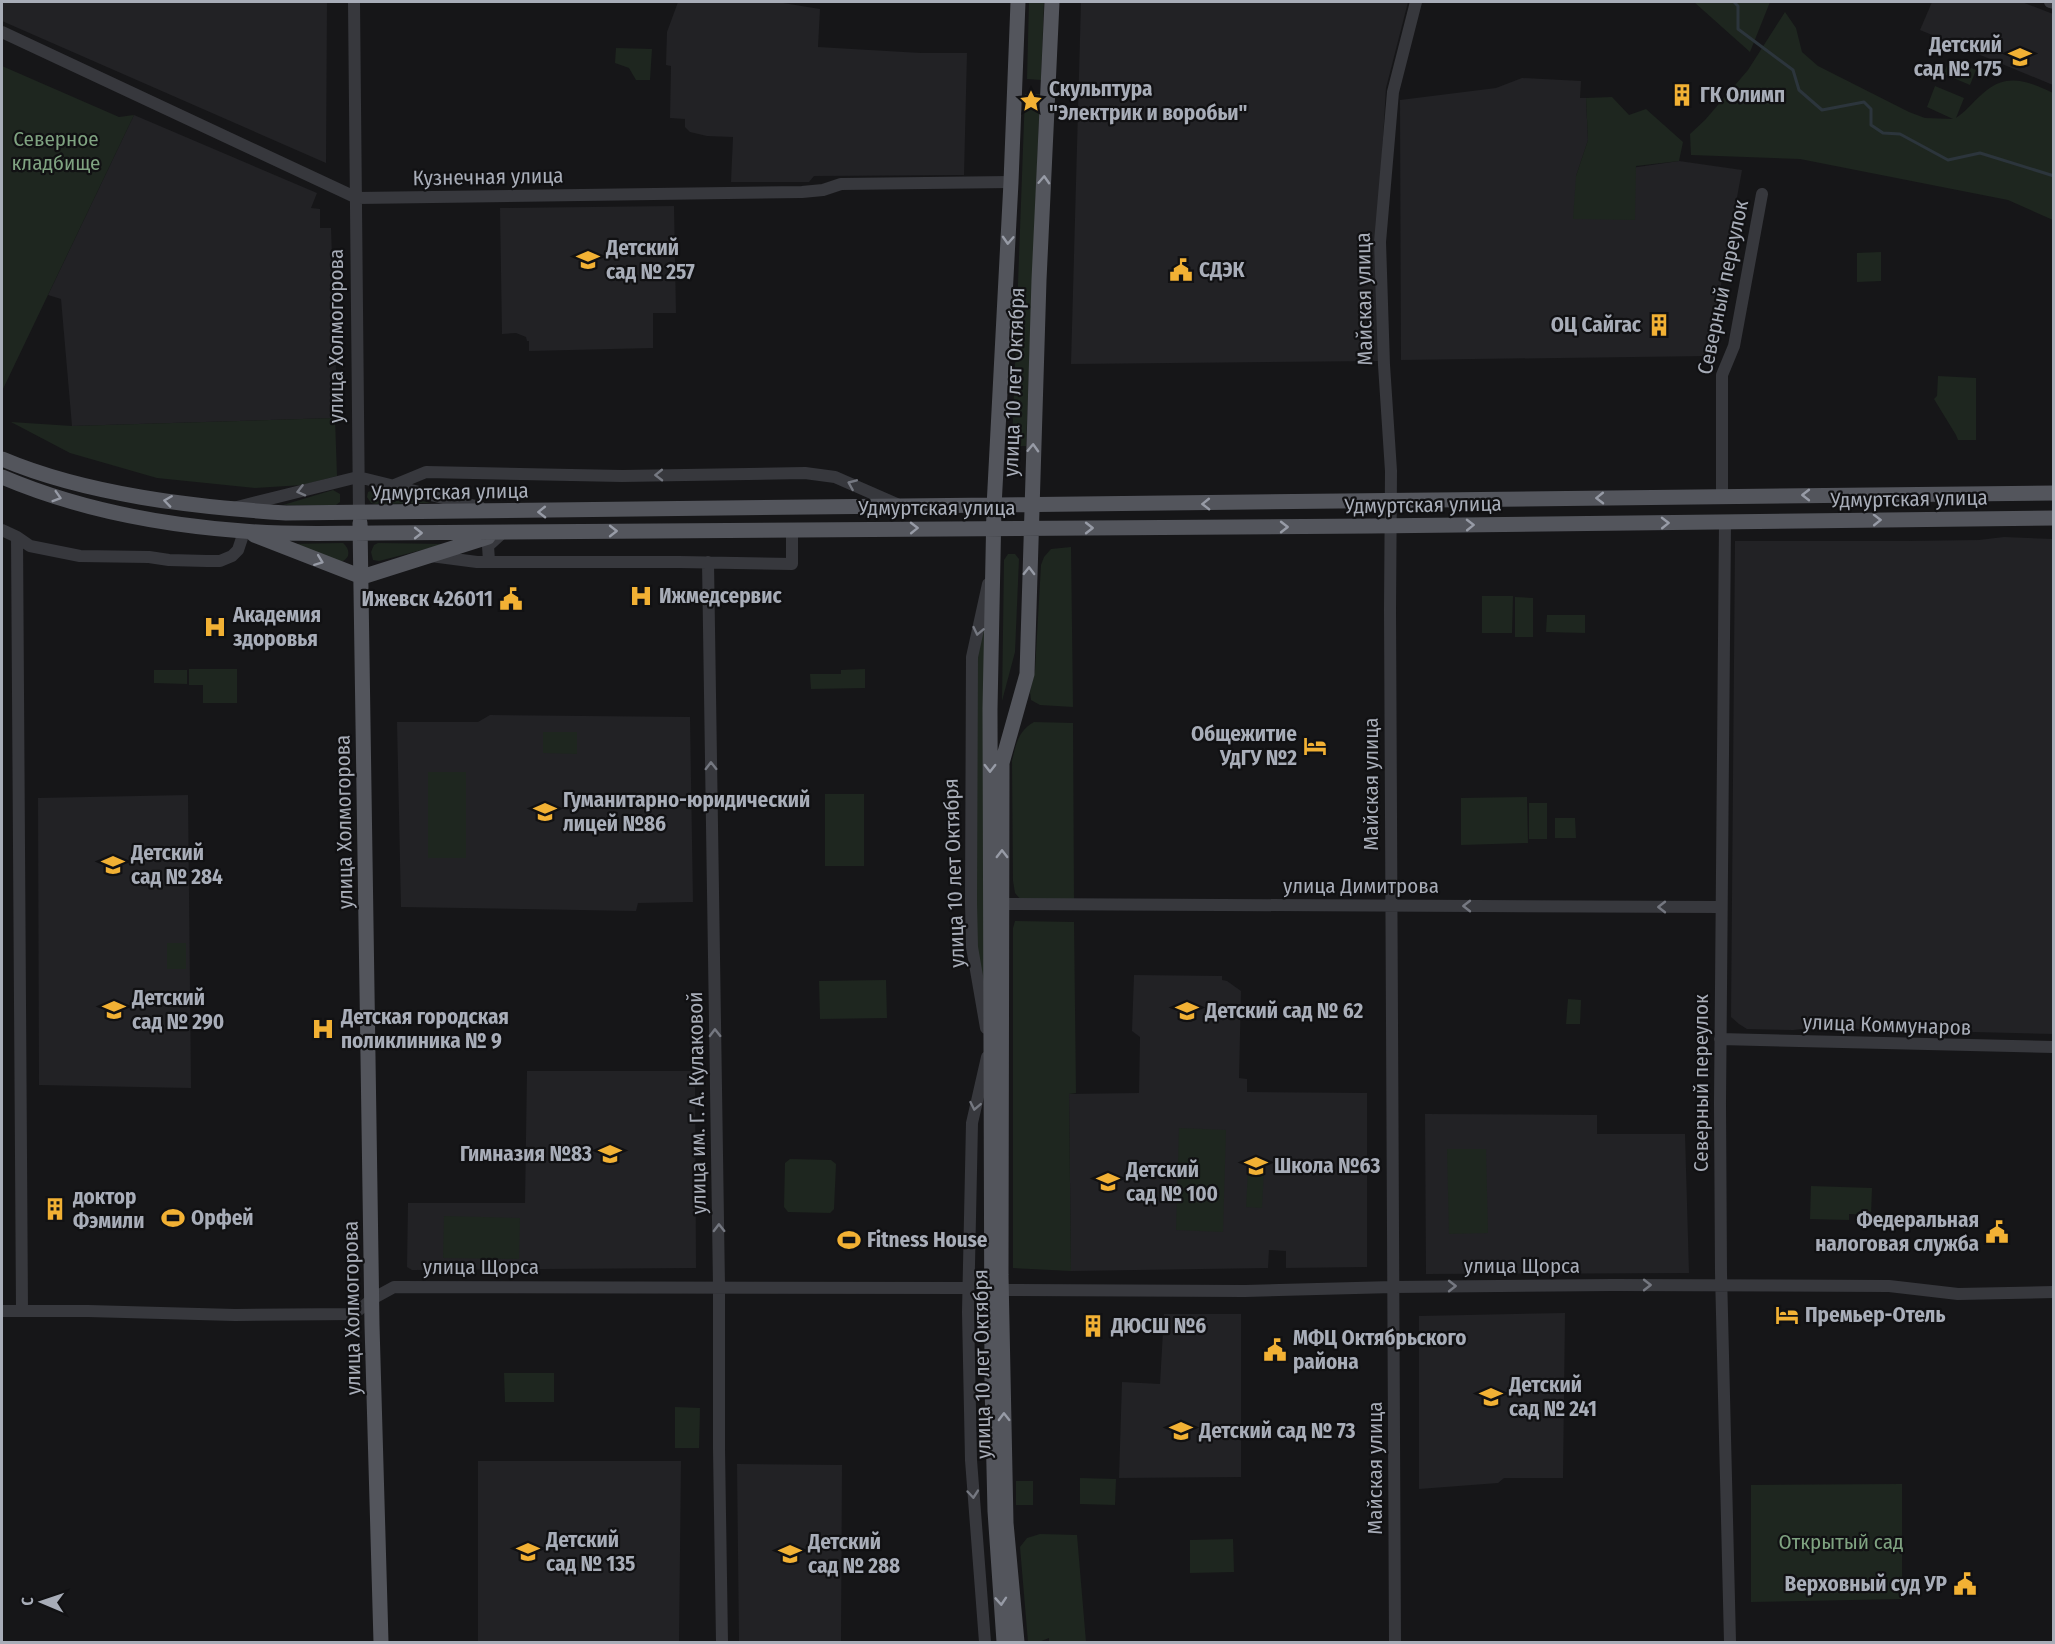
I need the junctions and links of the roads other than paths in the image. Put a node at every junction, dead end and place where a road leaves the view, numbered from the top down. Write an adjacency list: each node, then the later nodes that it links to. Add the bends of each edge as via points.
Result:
1 (354, 2): 8 (street, улица Холмогорова)
2 (1018, 2): 6 (main road, улица 10 лет Октября)
3 (1052, 2): 17 (main road, улица 10 лет Октября, one-way to 3)
4 (1416, 2): 16 (street, Майская улица, via 1393,92 1380,242)
5 (2, 32): 8 (street, Кузнечная улица)
6 (1011, 182): 8 (street, Кузнечная улица, via 841,184 802,192); 19 (main road, улица 10 лет Октября, one-way to 19)
7 (1762, 194): 14 (street, Северный переулок, via 1734,346 1722,375)
8 (357, 198): 11 (street, улица Холмогорова)
9 (2, 459): 20 (main road, Удмуртская улица, one-way to 9, via 154,500 23,468)
10 (2, 477): 31 (main road, Удмуртская улица, one-way to 31, via 57,497 123,514)
11 (358, 477): 12 (street); 20 (street, one-way to 20); 22 (street, улица Холмогорова)
12 (392, 486): 18 (street, Удмуртская улица, one-way to 12, via 835,477 805,473 622,476 426,472); 21 (street)
13 (2054, 493): 14 (main road, Удмуртская улица, one-way to 14)
14 (1722, 496): 15 (main road, Удмуртская улица, one-way to 15)
15 (1443, 501): 16 (main road, Удмуртская улица); 25 (main road, via 1437,513)
16 (1390, 502): 17 (main road, Удмуртская улица, one-way to 17); 26 (street, Майская улица)
17 (1031, 506): 19 (main road, Удмуртская улица); 28 (main road, улица 10 лет Октября)
18 (905, 507): 19 (main road, Удмуртская улица); 21 (main road, Удмуртская улица, one-way to 21)
19 (994, 507): 27 (main road, улица 10 лет Октября)
20 (226, 509): 22 (main road, Удмуртская улица)
21 (501, 512): 22 (main road, Удмуртская улица)
22 (359, 514): 33 (main road, улица Холмогорова)
23 (2054, 518): 24 (main road, Удмуртская улица, one-way to 23)
24 (1725, 523): 25 (main road, Удмуртская улица, one-way to 24); 42 (street, Северный переулок)
25 (1445, 525): 26 (main road, Удмуртская улица)
26 (1391, 526): 28 (main road, Удмуртская улица, one-way to 26); 41 (street, Майская улица)
27 (994, 528): 28 (main road, Удмуртская улица); 30 (main road, Удмуртская улица, one-way to 27); 35 (main road, улица 10 лет Октября)
28 (1030, 529): 40 (main road, улица 10 лет Октября, one-way to 28, via 1002,764 1027,674)
29 (2, 530): 34 (street)
30 (792, 530): 32 (main road, Удмуртская улица, one-way to 30); 38 (street, via 792,564)
31 (244, 532): 33 (main road, Удмуртская улица); 34 (street, via 238,550 220,561 80,556 30,546); 39 (main road, one-way to 39)
32 (503, 532): 33 (main road, Удмуртская улица, one-way to 32); 36 (main road); 37 (street, via 488,546)
33 (360, 533): 39 (main road, улица Холмогорова)
34 (17, 537): 56 (street)
35 (994, 553): 40 (main road, улица 10 лет Октября, one-way to 40, via 990,709); 45 (street, улица 10 лет Октября, one-way to 45, via 972,657 972,947)
36 (431, 556): 37 (street); 39 (main road)
37 (489, 561): 38 (street)
38 (708, 562): 47 (street, улица им. Г. А. Кулаковой, one-way to 38)
39 (362, 577): 46 (main road, улица Холмогорова)
40 (995, 904): 41 (street, улица Димитрова); 45 (main road, улица 10 лет Октября); 52 (main road, улица 10 лет Октября)
41 (1392, 906): 42 (street, улица Димитрова, one-way to 41); 50 (street, Майская улица)
42 (1721, 907): 43 (street, Северный переулок)
43 (1720, 1039): 44 (street, улица Коммунаров); 48 (street, Северный переулок)
44 (2054, 1047)
45 (989, 1049): 51 (street, улица 10 лет Октября, one-way to 51, via 972,1124); 52 (main road, улица 10 лет Октября)
46 (371, 1283): 49 (street); 54 (main road, улица Холмогорова)
47 (719, 1286): 49 (street, улица Щорса); 51 (street, улица Щорса); 60 (street, улица им. Г. А. Кулаковой)
48 (1721, 1286): 50 (street, улица Щорса, one-way to 48); 53 (street, улица Щорса, via 1889,1286 1958,1294); 65 (street, Северный переулок)
49 (394, 1287): 54 (street, улица Щорса)
50 (1393, 1287): 52 (street, улица Щорса); 64 (street, Майская улица)
51 (969, 1288): 61 (street, улица 10 лет Октября, one-way to 61, via 970,1460)
52 (996, 1290): 62 (main road, улица 10 лет Октября, one-way to 62, via 995,1511); 63 (main road, улица 10 лет Октября, one-way to 52, via 1006,1523)
53 (2054, 1292)
54 (372, 1299): 57 (street, улица Щорса); 58 (main road, улица Холмогорова)
55 (2, 1311): 56 (street)
56 (22, 1311): 57 (street)
57 (354, 1314): 58 (street)
58 (372, 1324): 59 (main road, улица Холмогорова)
59 (381, 1642)
60 (722, 1642)
61 (985, 1642)
62 (1004, 1642)
63 (1017, 1642)
64 (1395, 1642)
65 (1730, 1642)

